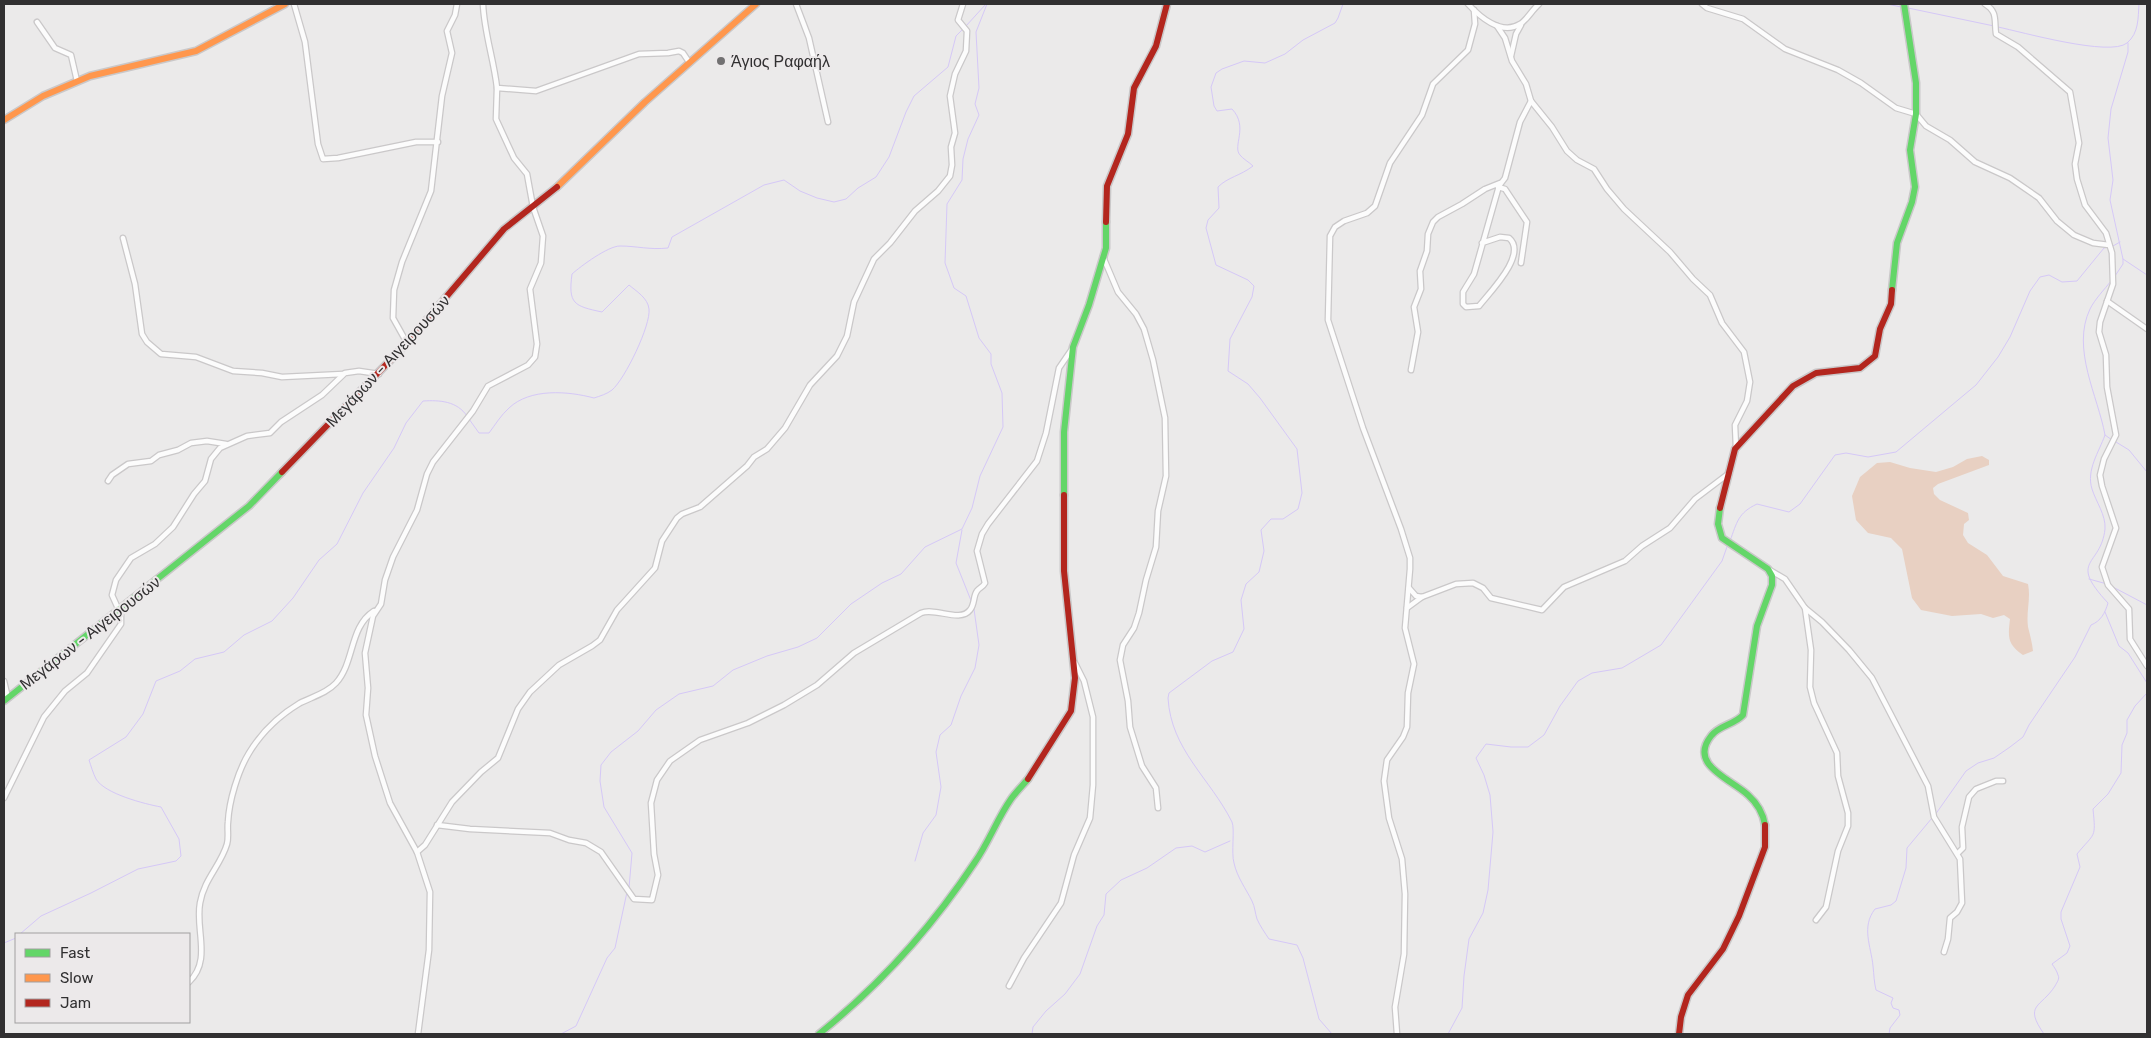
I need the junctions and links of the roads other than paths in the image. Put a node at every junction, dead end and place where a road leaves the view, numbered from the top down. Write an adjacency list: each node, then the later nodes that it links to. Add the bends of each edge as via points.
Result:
1 (285, 4): 20 (street, via 188,54 120,67)
2 (294, 4): 26 (street, via 304,37 318,144 323,159 416,142)
3 (457, 4): 26 (street, via 447,31 452,53 442,96)
4 (483, 4): 21 (street)
5 (756, 4): 19 (street, Μεγάρων - Αιγειρουσών)
6 (796, 4): 25 (street, via 809,38)
7 (963, 4): 59 (street, via 958,20 967,31 967,48 955,74 950,96 955,133 950,176 874,259 854,302 846,336 837,356 810,385 785,428 767,449 700,507 677,518 662,541 655,568 617,610 600,640 560,665 530,692 518,709 498,758 461,791)
8 (1167, 4): 32 (street, via 1156,46 1134,88 1128,134 1107,186 1108,232)
9 (1468, 4): 14 (street)
10 (1539, 4): 16 (street)
11 (1702, 4): 23 (street, via 1743,19 1782,47 1838,70 1896,108)
12 (1904, 4): 23 (street, via 1916,83)
13 (1985, 4): 31 (street, via 1996,15 1998,36 2018,47 2070,92 2078,135 2075,168 2080,193 2106,232)
14 (1474, 10): 17 (street); 46 (street, via 1475,24 1468,50 1433,84 1422,115 1388,166 1375,206 1367,213 1334,227 1330,236 1328,320 1363,428 1404,538 1410,569)
15 (37, 22): 20 (street, via 55,48 71,55)
16 (1524, 22): 17 (street, via 1513,27); 18 (street, via 1516,34)
17 (1498, 26): 18 (street)
18 (1510, 57): 22 (street, via 1526,84)
19 (689, 62): 21 (street, via 681,51 643,53 536,91); 28 (street, Μεγάρων - Αιγειρουσών, via 570,176)
20 (77, 81): 24 (street, via 43,96)
21 (497, 88): 28 (street, via 496,119 514,158 527,174)
22 (1531, 102): 27 (street, via 1521,119 1506,173); 42 (street, via 1569,154 1594,170 1624,209 1713,298 1722,323 1744,352 1750,372 1749,396 1735,425)
23 (1916, 114): 31 (street, via 1926,126 1950,140 1968,157 2010,178 2040,198 2056,221 2074,235); 42 (street, via 1910,150 1915,193 1897,242 1891,304 1880,329 1875,356 1857,370 1817,372 1799,381)
24 (4, 120)
25 (828, 122)
26 (438, 142): 36 (street, via 429,199 402,262 394,290 393,318)
27 (1499, 185): 30 (street); 33 (street, via 1527,222); 38 (street, via 1485,189 1433,222 1420,271 1421,289 1414,307 1418,332)
28 (533, 206): 36 (street, Μεγάρων - Αιγειρουσών, via 504,230); 51 (street, via 543,236 539,270 530,289 538,340 535,356 528,365 488,386 473,411 438,455 427,474 417,510 393,557 381,604)
29 (123, 238): 39 (street, via 135,284 142,334 146,342 161,354 196,357 233,371 282,377)
30 (1482, 243): 30 (street, via 1472,280 1464,292 1463,304 1466,307 1479,306 1515,253 1515,245 1509,238)
31 (2109, 245): 34 (street, via 2114,278)
32 (1103, 258): 37 (street); 58 (street, via 1114,285 1142,324 1165,418 1166,476 1158,511 1156,547 1139,613 1123,645 1120,660 1130,727 1142,766 1156,788)
33 (1521, 263)
34 (2107, 302): 35 (street); 53 (street, via 2099,332 2106,355 2107,387 2116,433 2100,475 2116,528 2102,568 2108,585 2129,609 2130,639)
35 (2147, 328)
36 (408, 343): 40 (street, Μεγάρων - Αιγειρουσών)
37 (1073, 347): 52 (street, via 1064,432 1064,570); 59 (street, via 1060,368 1037,461 982,534 977,554 985,583 977,591 969,611 961,615 921,613 854,653 817,684 784,705 748,723 700,740 670,761 657,780 650,803 658,875 652,900 634,899 601,852 586,843 550,833)
38 (1411, 370)
39 (344, 374): 40 (street, via 359,371); 41 (street, via 322,395 270,433 247,436)
40 (379, 374): 50 (street, Μεγάρων - Αιγειρουσών, via 250,506)
41 (226, 444): 44 (street, via 191,443 159,455 151,462 128,464); 50 (street, via 213,455 205,481 174,527 155,544 131,558 116,580 112,595)
42 (1736, 448): 43 (street)
43 (1728, 474): 45 (street, via 1720,506 1720,534 1724,541); 47 (street, via 1695,499 1670,528 1625,561 1567,585 1542,610 1490,597 1473,583 1460,583)
44 (108, 481)
45 (1768, 569): 49 (street, via 1785,579); 69 (street, via 1772,585 1755,635 1744,713 1738,720 1711,734 1704,755 1710,767 1756,802 1765,823 1766,845 1742,910 1723,948 1685,999)
46 (1408, 587): 47 (street, via 1416,596); 48 (street)
47 (1422, 597): 48 (street)
48 (1407, 608): 68 (street, via 1406,633 1414,664 1408,693 1407,727 1404,738 1387,760 1384,781 1389,818 1400,850 1405,894 1404,954 1395,1007)
49 (1805, 608): 61 (street, via 1849,650 1875,683 1928,786 1936,822); 62 (street, via 1811,650 1810,688 1837,752 1838,776 1848,821 1826,907)
50 (119, 610): 55 (street, Μεγάρων - Αιγειρουσών); 57 (street, via 121,624 85,676 65,691 44,716)
51 (376, 610): 60 (street, via 364,653 368,688 366,719 390,803); 64 (street, via 359,626 344,670 336,683 298,704 275,722 248,754 233,793 225,850 207,881 200,901 201,961)
52 (1074, 662): 65 (street, via 1084,681 1093,717 1090,818 1074,855 1061,903); 67 (street, via 1074,698 1070,715 1024,785 1011,799 976,861 914,943 846,1012)
53 (2147, 666)
54 (4, 681): 55 (street)
55 (6, 700)
56 (2003, 781): 61 (street, via 1976,789 1969,796 1962,827 1963,848)
57 (4, 798)
58 (1158, 808)
59 (437, 825): 60 (street, via 425,846)
60 (417, 852): 66 (street, via 430,896 430,940)
61 (1958, 853): 63 (street, via 1962,903 1950,918)
62 (1816, 920)
63 (1944, 952)
64 (190, 981)
65 (1009, 986)
66 (418, 1034)
67 (819, 1034)
68 (1397, 1034)
69 (1679, 1034)

